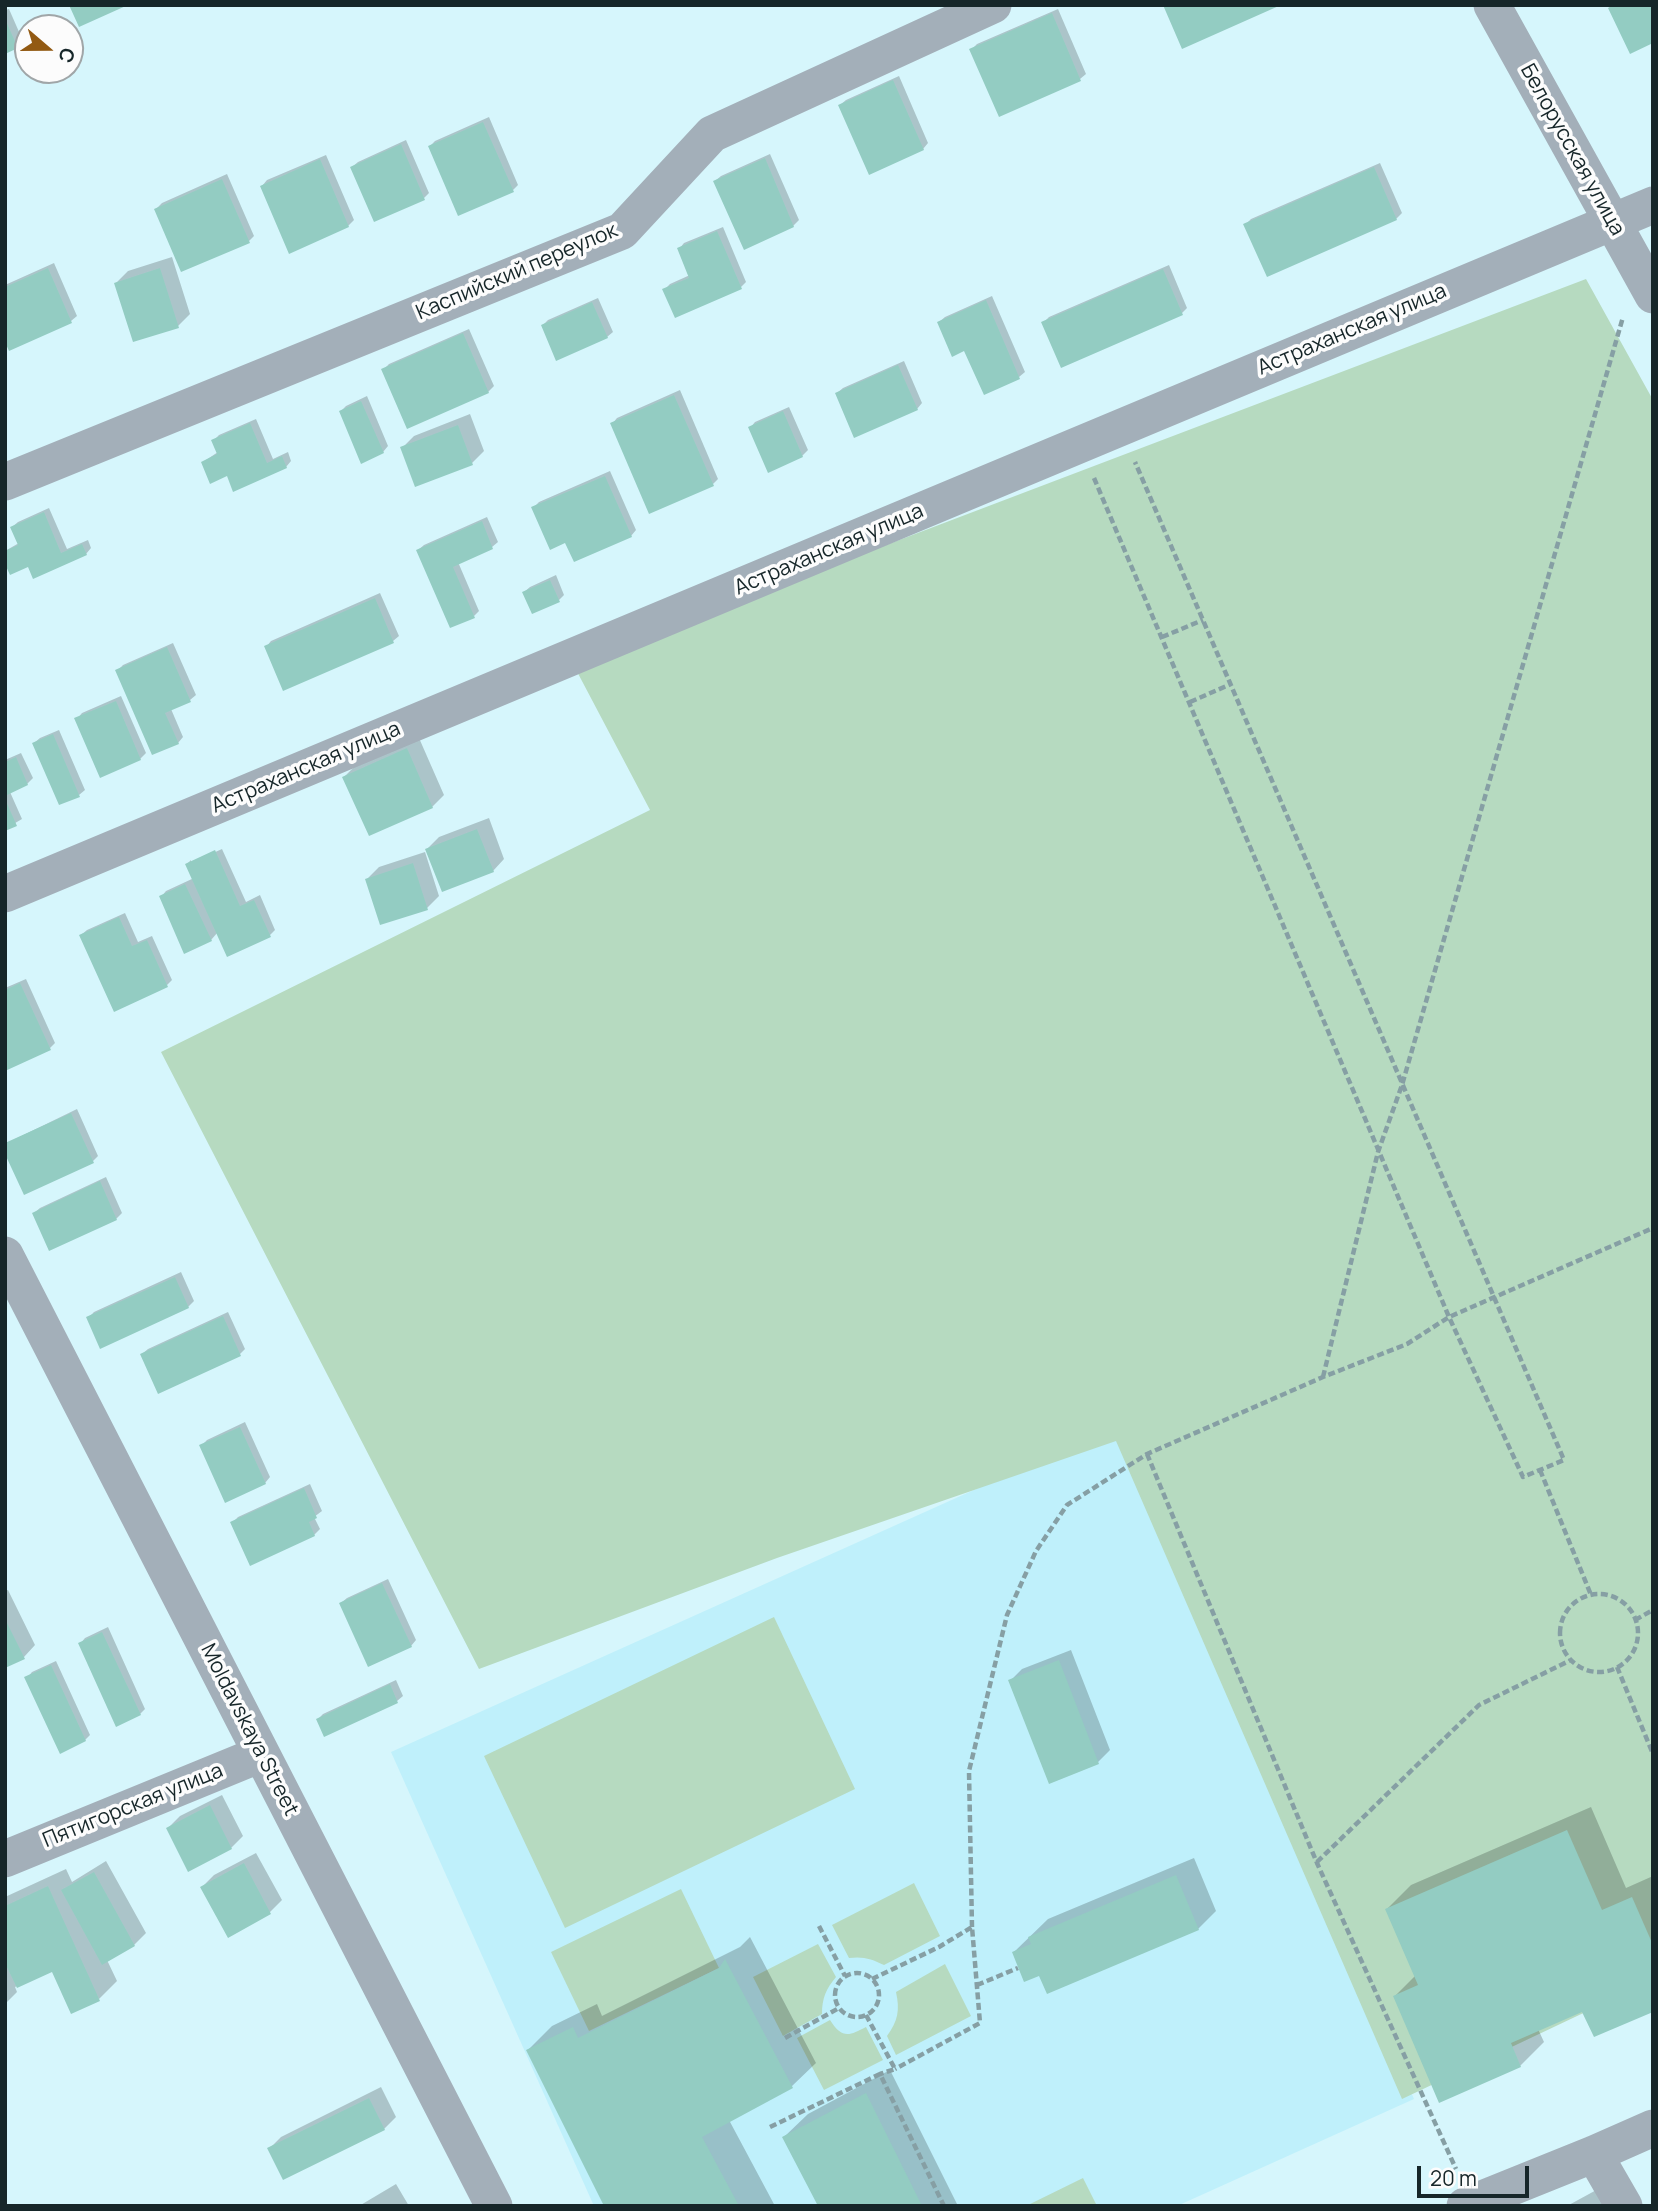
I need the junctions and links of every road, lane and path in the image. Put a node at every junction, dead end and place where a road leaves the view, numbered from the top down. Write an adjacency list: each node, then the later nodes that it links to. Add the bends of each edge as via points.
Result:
1 (993, 5): 8 (street, Каспийский переулок, via 712,134 622,231)
2 (1492, 5): 4 (street, Белорусская улица)
3 (1653, 205): 4 (street, Астраханская улица)
4 (1612, 222): 5 (street, Белорусская улица); 6 (street, Астраханская улица)
5 (1650, 291): 14 (path, via 1628,302)
6 (1121, 427): 7 (street, Астраханская улица); 9 (path)
7 (1079, 445): 10 (path); 13 (street, Астраханская улица)
8 (5, 482)
9 (1203, 620): 10 (path); 11 (path)
10 (1162, 637): 12 (path)
11 (1231, 684): 12 (path); 14 (path)
12 (1190, 702): 15 (path)
13 (5, 894)
14 (1402, 1085): 15 (path); 18 (path)
15 (1378, 1152): 19 (path); 20 (path)
16 (1653, 1228): 18 (path)
17 (5, 1255): 28 (street, Moldavskaya Street)
18 (1494, 1298): 19 (path); 22 (path, via 1564,1460)
19 (1449, 1317): 20 (path, via 1407,1344); 22 (path, via 1523,1477)
20 (1323, 1377): 21 (path)
21 (1147, 1454): 31 (path); 33 (path, via 1067,1505 1036,1551 1007,1615 969,1771)
22 (1540, 1470): 23 (path)
23 (1591, 1595): 25 (path, via 1623,1602); 26 (path, via 1571,1606 1564,1616 1560,1639)
24 (1653, 1610): 25 (path)
25 (1636, 1620): 27 (path, via 1633,1652)
26 (1571, 1660): 27 (path, via 1588,1671); 31 (path, via 1479,1705)
27 (1617, 1667): 29 (path)
28 (261, 1754): 30 (street, Пятигорская улица); 47 (street, Moldavskaya Street)
29 (1653, 1754)
30 (5, 1859)
31 (1317, 1863): 46 (path)
32 (819, 1926): 35 (path)
33 (972, 1927): 36 (path); 37 (path)
34 (1018, 1968): 37 (path)
35 (845, 1976): 36 (path, via 862,1973); 38 (path, via 836,1985)
36 (872, 1979): 39 (path, via 879,1995 875,2009)
37 (977, 1985): 41 (path, via 979,2023)
38 (839, 2008): 39 (path, via 855,2018); 40 (path)
39 (866, 2015): 41 (path)
40 (785, 2038)
41 (895, 2069): 42 (path)
42 (880, 2074): 43 (path); 48 (path)
43 (769, 2127)
44 (1653, 2128): 45 (street)
45 (1594, 2154): 46 (street); 49 (street)
46 (1469, 2204)
47 (494, 2206)
48 (944, 2206)
49 (1624, 2206)

